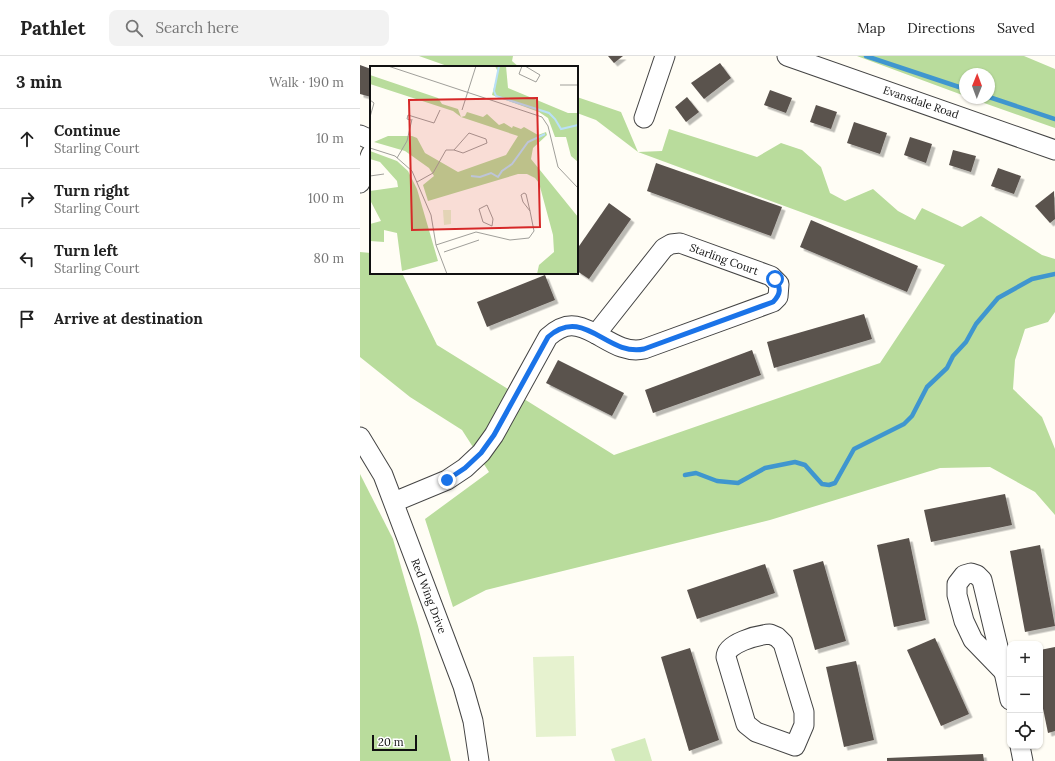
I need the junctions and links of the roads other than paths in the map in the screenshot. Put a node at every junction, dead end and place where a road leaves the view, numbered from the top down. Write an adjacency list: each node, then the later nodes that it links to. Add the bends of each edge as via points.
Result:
1 (665, 56): 3 (street)
2 (788, 56): 6 (street, Evansdale Road)
3 (644, 118)
4 (360, 136): 5 (street)
5 (370, 140)
6 (1055, 150)
7 (596, 334): 7 (street, Starling Court, via 625,350 644,349 773,302 778,297 779,284 771,276 680,243 671,244 664,248); 9 (street, Starling Court, via 576,326 556,330 548,337 494,435 481,453 447,480)
8 (360, 437): 9 (street, Red Wing Drive, via 383,475)
9 (394, 502): 14 (street, Red Wing Drive, via 464,686)
10 (1004, 672): 11 (street)
11 (1007, 686)
12 (1021, 749): 15 (street)
13 (793, 754): 13 (street, via 804,725 804,712 783,643 770,634 730,646 726,657 746,724)
14 (479, 761)
15 (1023, 761)

